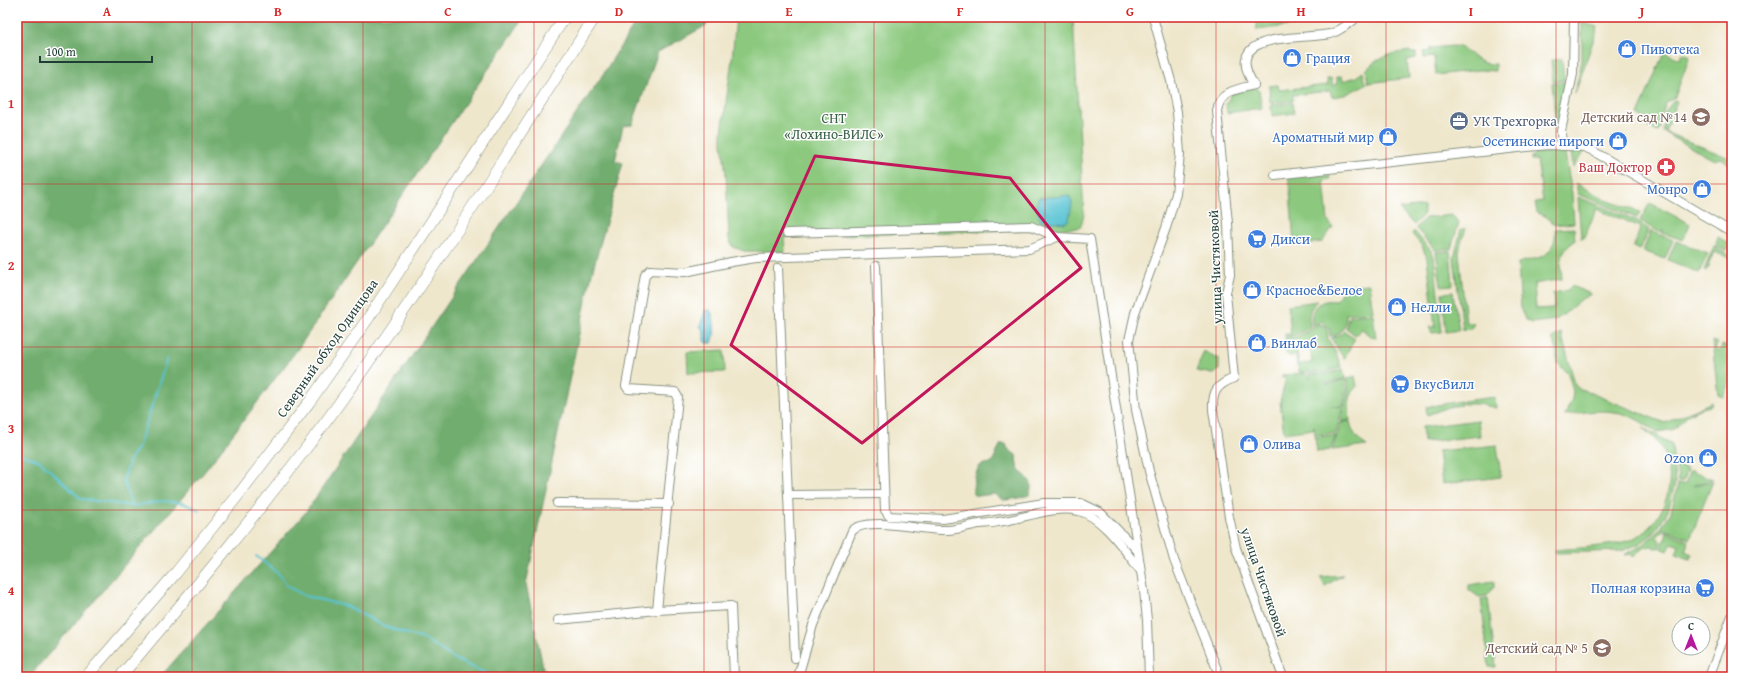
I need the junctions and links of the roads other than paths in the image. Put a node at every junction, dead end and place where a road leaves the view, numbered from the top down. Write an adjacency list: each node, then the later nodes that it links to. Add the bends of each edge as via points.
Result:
1 (565, 17): 23 (highway, Северный обход Одинцова, via 373,310 310,401 215,525)
2 (595, 17): 24 (highway, via 398,318 330,416 249,522)
3 (1153, 17): 28 (street, via 1171,81 1180,154 1176,194 1135,313 1129,340 1136,410 1149,471 1172,553)
4 (1353, 17): 29 (street, улица Чистяковой, via 1354,20 1332,34 1256,45 1247,52 1245,64 1254,85 1227,92 1221,98 1217,110 1228,223 1230,275 1226,293 1234,378 1223,382 1215,391 1213,410 1236,548)
5 (1574, 17): 6 (street, via 1574,74 1561,131)
6 (1562, 146): 7 (street, via 1527,147); 9 (street, via 1584,147 1591,150)
7 (1275, 175)
8 (787, 232): 10 (street, via 1031,226)
9 (1732, 232)
10 (1057, 237): 16 (street, via 1030,249 756,258 685,272 650,270 644,275 626,386 628,390 675,392 678,397); 17 (street, via 1090,239)
11 (876, 266): 13 (street)
12 (778, 268): 14 (street)
13 (884, 494): 14 (street); 17 (street, via 885,510 889,516 943,519 1044,503 1081,503 1100,512)
14 (788, 495): 22 (street)
15 (557, 503): 16 (street)
16 (669, 504): 19 (street)
17 (1137, 550): 18 (street)
18 (1140, 570): 26 (street, via 1118,541 1100,523 1079,511 1056,510 999,522 940,530 911,526 859,525 852,531 813,625); 27 (street, via 1147,620)
19 (657, 610): 21 (street); 25 (street, via 731,606)
20 (1732, 616): 30 (street)
21 (558, 620)
22 (795, 658)
23 (86, 677)
24 (120, 677)
25 (734, 677)
26 (798, 677)
27 (1149, 677)
28 (1220, 677)
29 (1283, 677)
30 (1709, 677)

